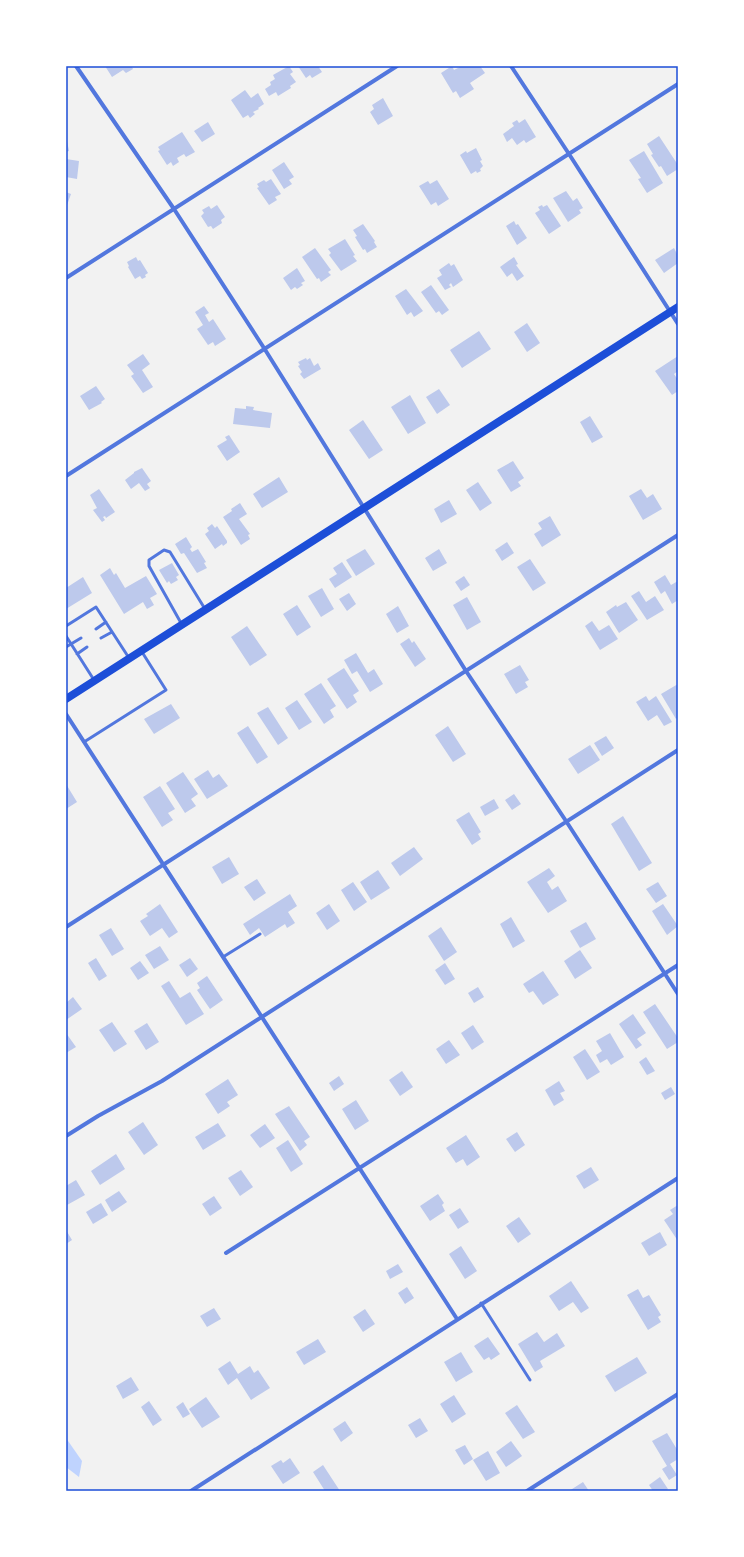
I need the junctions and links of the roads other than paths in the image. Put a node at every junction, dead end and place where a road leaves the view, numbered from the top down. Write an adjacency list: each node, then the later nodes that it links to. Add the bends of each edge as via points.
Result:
1 (76, 66): 6 (street)
2 (397, 66): 6 (street)
3 (511, 66): 5 (street)
4 (678, 84): 5 (street)
5 (569, 154): 9 (street); 11 (street)
6 (174, 208): 7 (street); 11 (street)
7 (66, 278)
8 (678, 307): 9 (main road)
9 (670, 312): 10 (street); 13 (main road)
10 (678, 324)
11 (264, 348): 12 (street); 13 (street)
12 (66, 476)
13 (363, 508): 15 (main road); 30 (street)
14 (678, 535): 30 (street)
15 (205, 610): 17 (main road); 17 (lane, via 170,552 161,551 148,560 149,566)
16 (106, 622): 18 (lane, via 96,607); 19 (lane); 20 (lane)
17 (182, 625): 27 (main road)
18 (66, 626)
19 (96, 629)
20 (112, 632): 23 (lane); 29 (lane)
21 (66, 636): 24 (lane)
22 (81, 638): 24 (lane)
23 (101, 638)
24 (71, 644): 25 (lane); 28 (lane)
25 (66, 647)
26 (87, 647): 28 (lane)
27 (141, 651): 29 (main road); 34 (lane, via 166,690)
28 (77, 654): 31 (lane)
29 (129, 658): 31 (main road)
30 (466, 671): 36 (street); 37 (street)
31 (94, 681): 32 (main road)
32 (66, 699)
33 (66, 714): 34 (street)
34 (84, 742): 37 (street)
35 (678, 750): 36 (street)
36 (566, 821): 42 (street); 44 (street)
37 (164, 864): 38 (street); 40 (street)
38 (66, 927)
39 (260, 934): 40 (lane)
40 (224, 957): 44 (street)
41 (678, 965): 42 (street)
42 (664, 973): 43 (street); 46 (street)
43 (678, 994)
44 (262, 1017): 45 (street, via 162,1081); 46 (street)
45 (66, 1136)
46 (359, 1168): 48 (street); 50 (street)
47 (678, 1178): 49 (street)
48 (226, 1253)
49 (481, 1303): 50 (street); 51 (lane)
50 (457, 1319): 53 (street)
51 (530, 1380)
52 (678, 1394): 54 (street)
53 (191, 1491)
54 (527, 1491)

